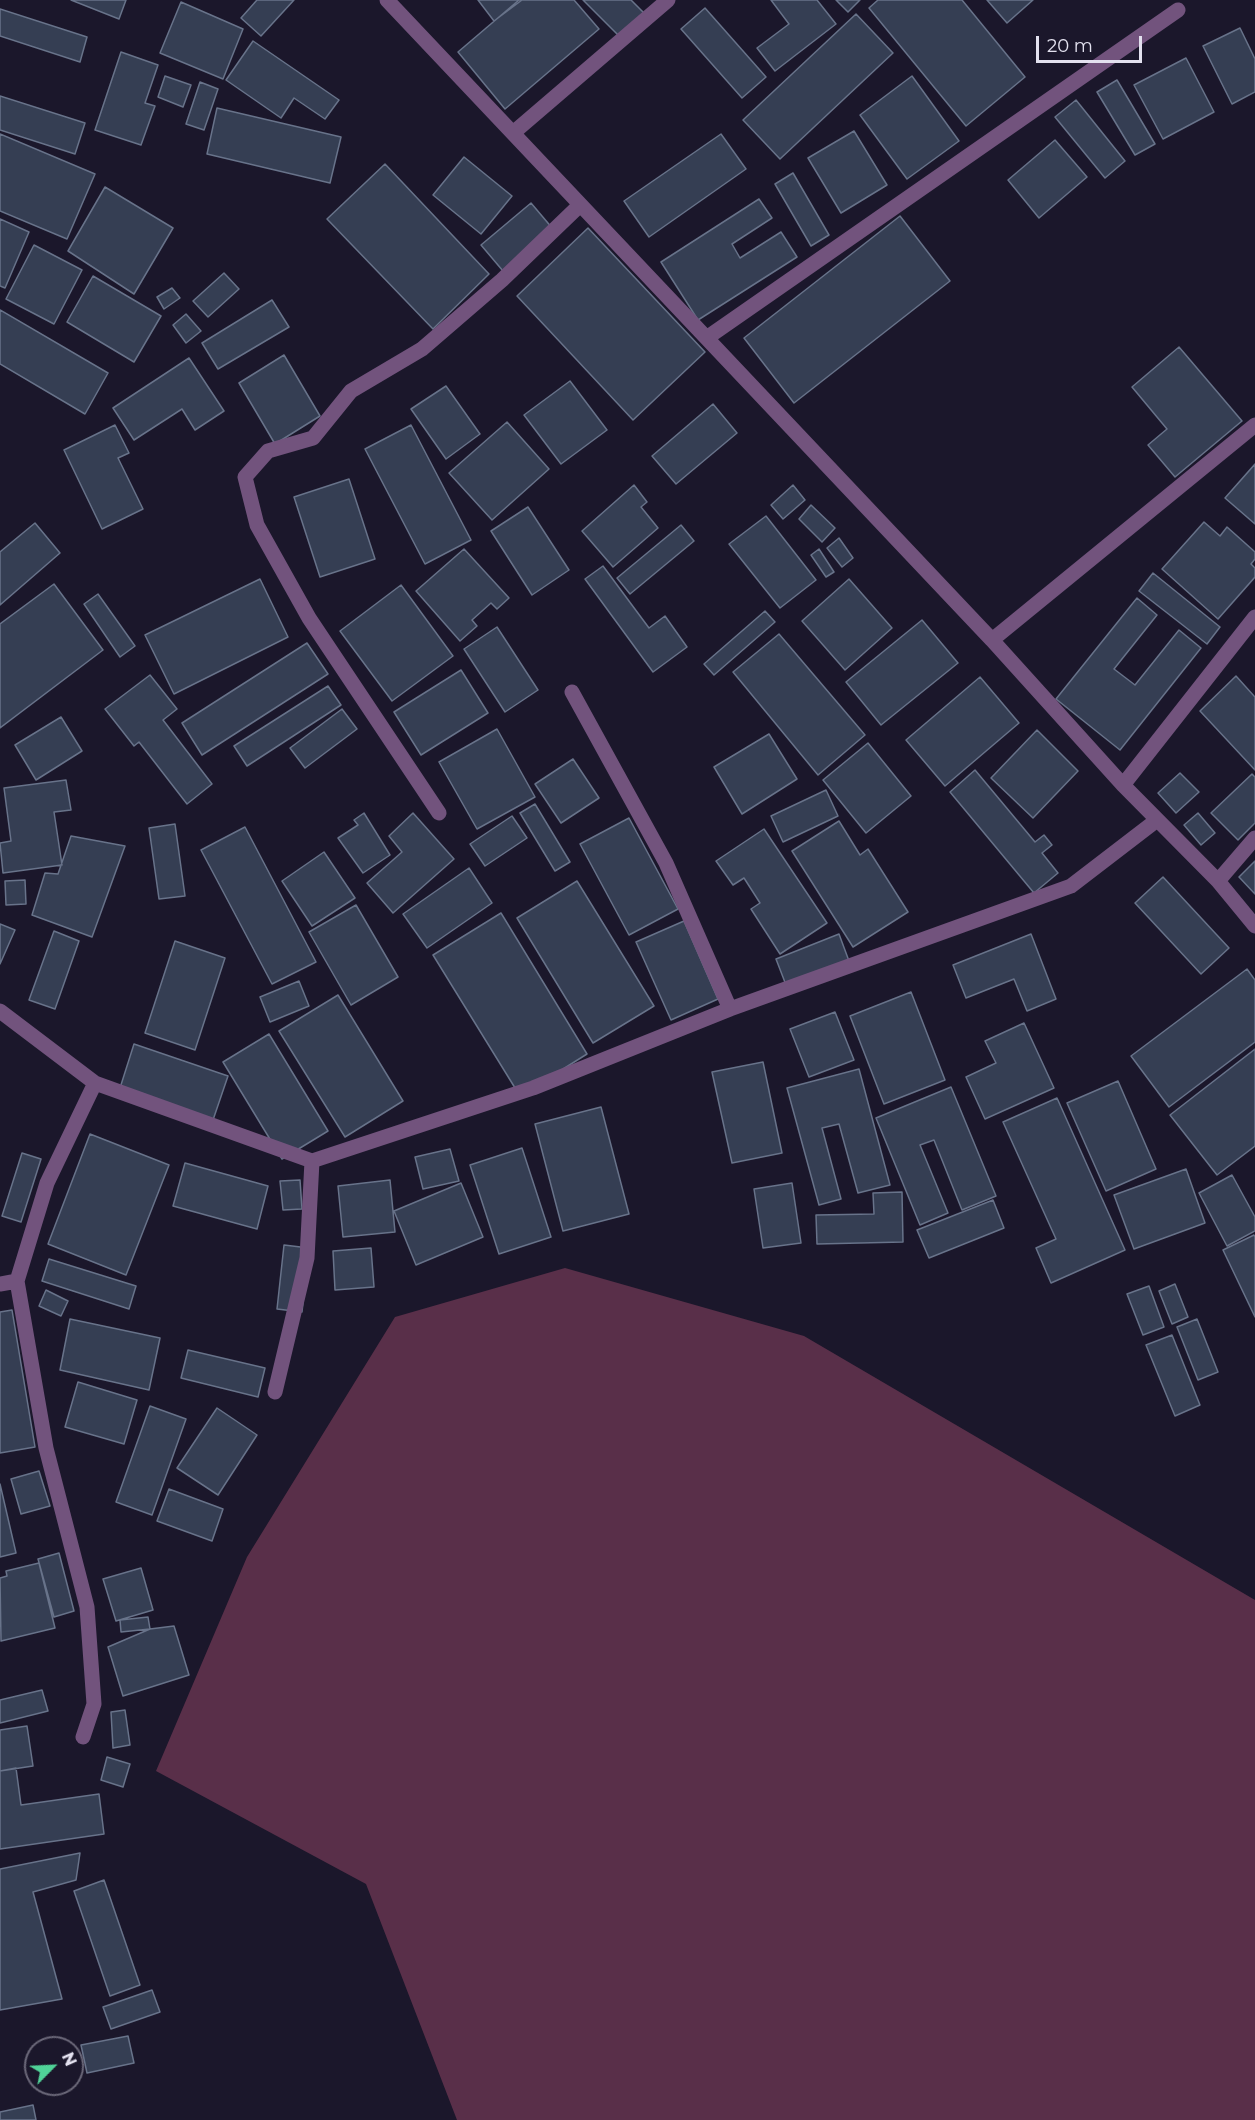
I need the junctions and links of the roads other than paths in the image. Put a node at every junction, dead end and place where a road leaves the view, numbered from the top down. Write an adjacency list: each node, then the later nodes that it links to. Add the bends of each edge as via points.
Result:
1 (387, 0): 4 (street)
2 (668, 0): 4 (street)
3 (1178, 10): 6 (street)
4 (513, 133): 5 (street)
5 (580, 205): 6 (street); 12 (street, via 422,349 351,392 313,438 268,451 245,477 257,525 309,618)
6 (708, 337): 9 (street)
7 (1255, 425): 9 (street)
8 (1255, 617): 11 (street)
9 (992, 640): 11 (street)
10 (572, 692): 17 (street, via 666,862)
11 (1123, 785): 13 (street)
12 (439, 813)
13 (1157, 820): 15 (street); 17 (street, via 1071,886)
14 (1255, 838): 15 (street)
15 (1218, 881): 16 (street)
16 (1255, 926)
17 (730, 1009): 20 (street, via 533,1088)
18 (0, 1011): 19 (street)
19 (95, 1083): 20 (street); 21 (street, via 47,1183)
20 (312, 1161): 23 (street, via 307,1258)
21 (17, 1281): 22 (street); 24 (street, via 46,1448 87,1607 94,1704)
22 (0, 1284)
23 (275, 1392)
24 (83, 1737)

